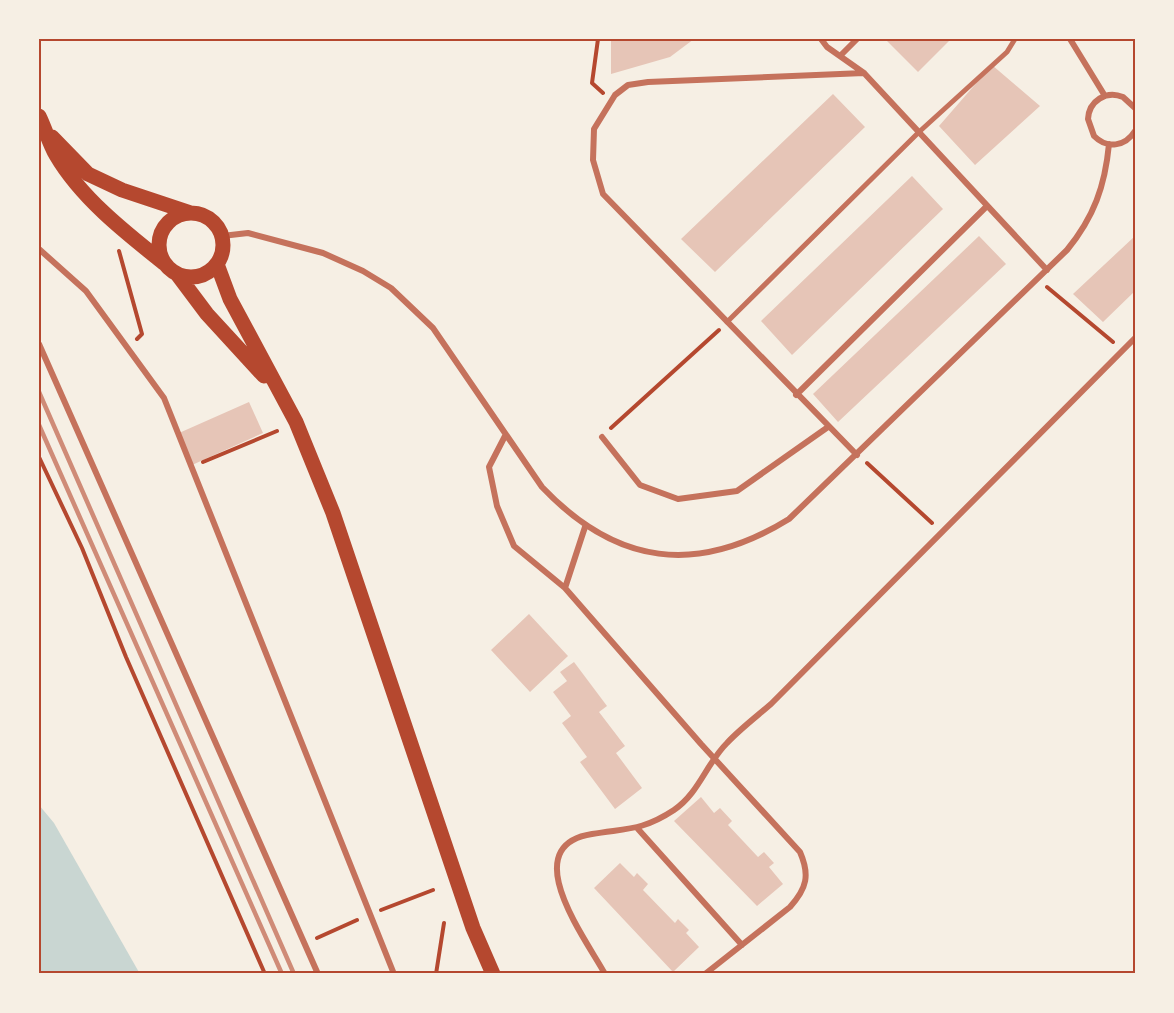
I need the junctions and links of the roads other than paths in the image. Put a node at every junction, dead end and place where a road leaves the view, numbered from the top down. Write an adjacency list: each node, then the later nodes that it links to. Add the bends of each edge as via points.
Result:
1 (821, 39): 5 (street)
2 (857, 39): 5 (street)
3 (1015, 39): 11 (street, via 1007,52)
4 (1070, 39): 7 (street)
5 (840, 56): 6 (street)
6 (864, 73): 11 (street); 22 (street, via 628,85 611,101 594,129 593,160 603,194)
7 (1105, 96): 8 (street, via 1123,97); 13 (street, via 1094,103 1088,119 1094,136)
8 (1135, 108)
9 (39, 116): 12 (main road)
10 (1135, 131): 13 (street, via 1122,143)
11 (919, 132): 14 (street); 22 (street)
12 (49, 135): 15 (main road, via 88,174); 18 (main road, via 55,153 82,187 118,225)
13 (1109, 144): 20 (street, via 1106,174 1091,217)
14 (987, 206): 20 (street); 26 (street)
15 (191, 213): 16 (main road, via 207,217); 18 (main road, via 181,214 165,226 159,245)
16 (222, 236): 19 (main road); 28 (street, via 248,232 323,254 391,288 433,328)
17 (39, 249): 37 (street, via 86,291 164,398)
18 (165, 264): 21 (main road)
19 (217, 264): 21 (main road, via 198,276); 25 (main road, via 230,299)
20 (1047, 270): 30 (street)
21 (177, 274): 25 (main road, via 202,308)
22 (727, 322): 26 (street)
23 (1135, 338): 33 (street)
24 (39, 344): 36 (street)
25 (276, 389): 38 (main road, via 296,422 333,513 470,917)
26 (796, 395): 27 (street)
27 (828, 427): 29 (street, via 737,491 678,499 640,485); 30 (street)
28 (505, 436): 31 (street, via 542,487); 32 (street, via 489,467 497,506 514,546)
29 (602, 437)
30 (857, 455): 31 (street, via 789,519 761,536 718,551 663,554 608,540)
31 (585, 527): 32 (street)
32 (565, 588): 33 (street)
33 (714, 758): 34 (street, via 693,794); 35 (street, via 800,852 807,867 807,881 801,894)
34 (638, 829): 35 (street); 39 (street, via 574,838 561,850 556,869 558,889)
35 (742, 945): 40 (street)
36 (318, 974)
37 (394, 974)
38 (493, 974)
39 (605, 974)
40 (705, 974)

